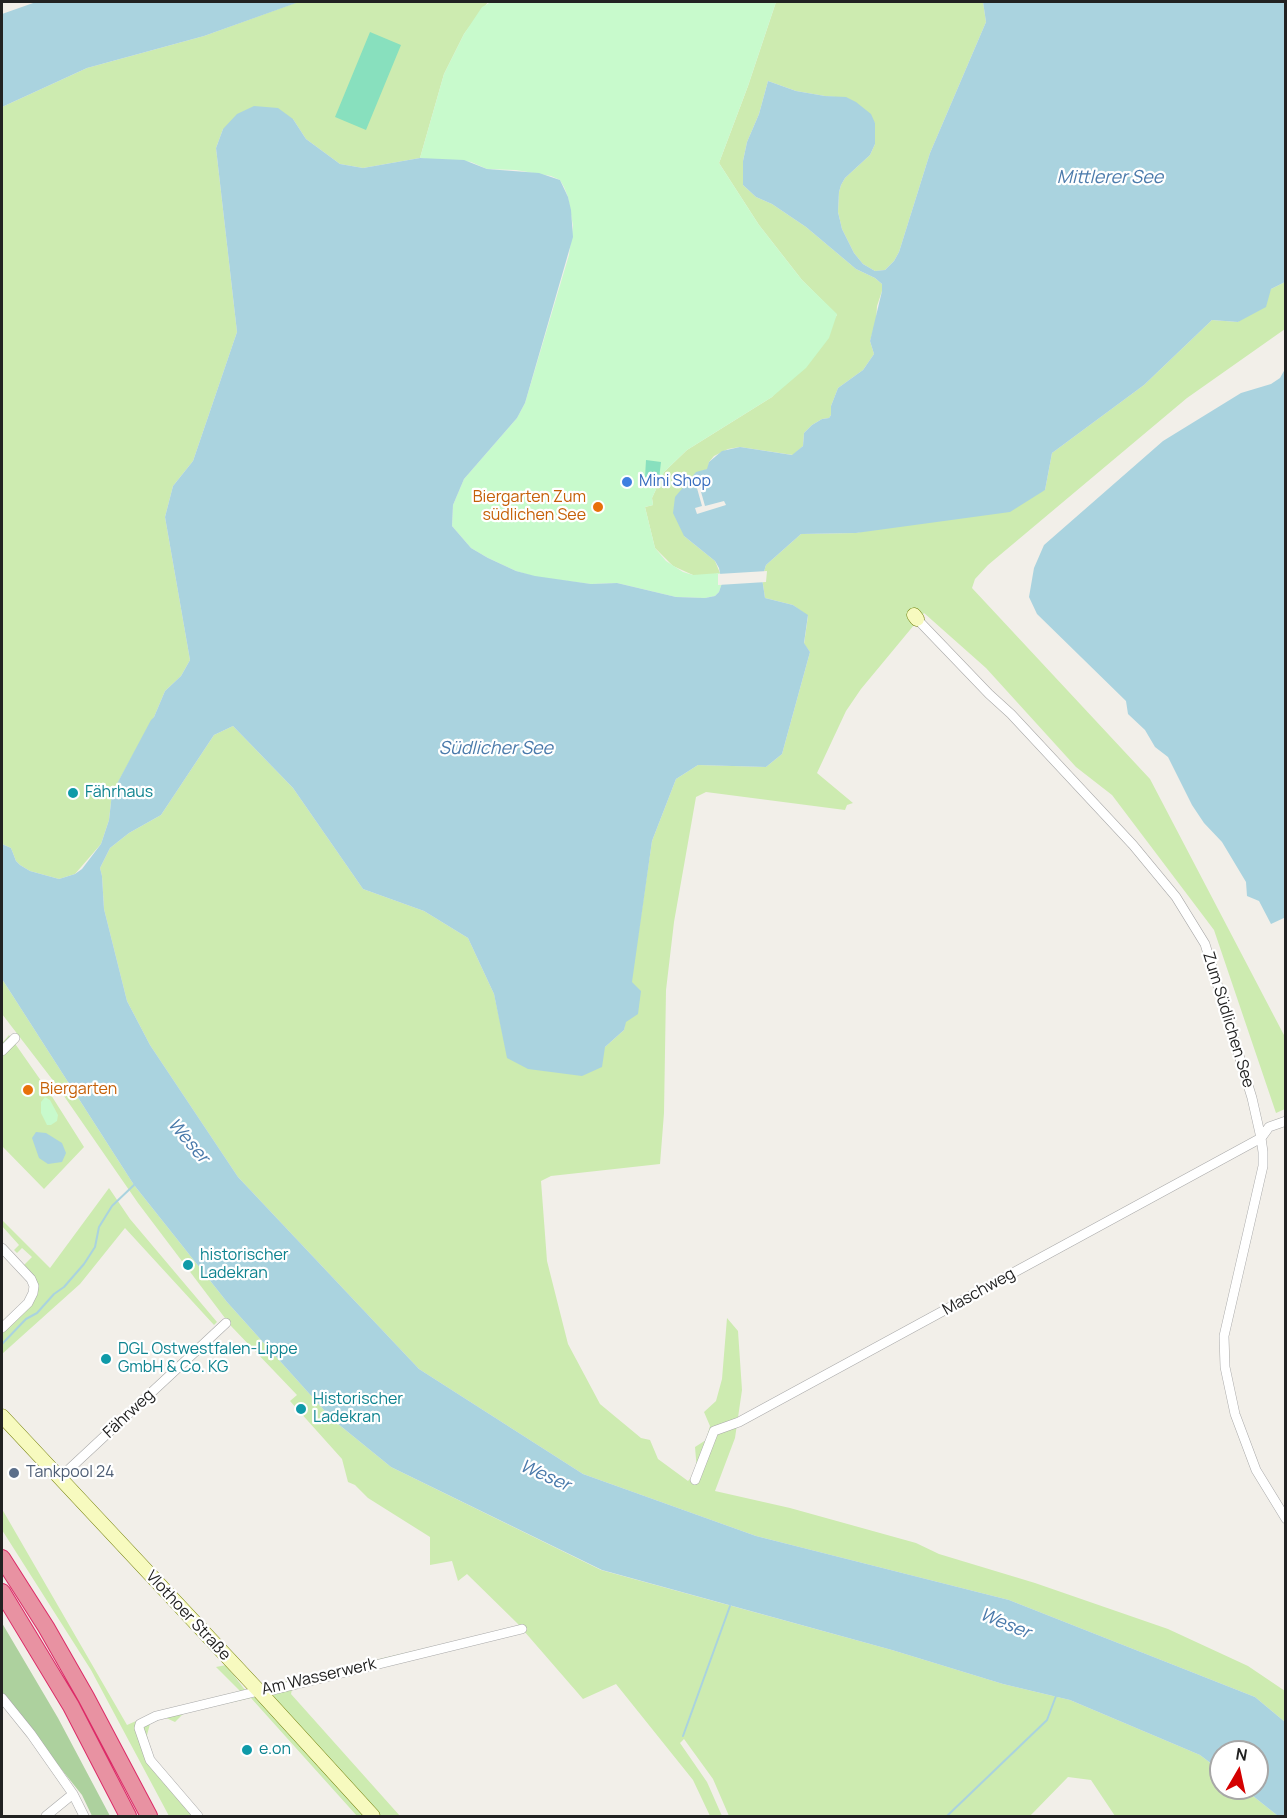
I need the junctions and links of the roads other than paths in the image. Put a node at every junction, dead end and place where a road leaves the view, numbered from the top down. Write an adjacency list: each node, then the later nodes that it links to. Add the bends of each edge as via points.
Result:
1 (915, 617): 5 (street, Zum Südlichen See, via 1011,714 1176,897 1205,944)
2 (15, 1038): 3 (street)
3 (2, 1051)
4 (1286, 1121): 5 (street, Maschweg, via 1269,1127)
5 (1262, 1138): 10 (street, Maschweg, via 739,1422 714,1431); 12 (street, Zum Südlichen See, via 1263,1167 1224,1336 1225,1367 1235,1414 1256,1470)
6 (2, 1248): 8 (street, via 34,1286 28,1303)
7 (226, 1323): 11 (street, Fährweg, via 65,1473)
8 (2, 1328)
9 (2, 1416): 11 (main road, Vlothoer Straße)
10 (695, 1480)
11 (62, 1482): 16 (main road, Vlothoer Straße)
12 (1286, 1519)
13 (2, 1558): 22 (highway, via 46,1627)
14 (2, 1592): 21 (highway, via 71,1706)
15 (522, 1629): 16 (street, Am Wasserwerk)
16 (259, 1691): 23 (street, Am Wasserwerk, via 156,1716 140,1724 150,1760); 24 (main road, Vlothoer Straße)
17 (2, 1698): 18 (street)
18 (73, 1794): 19 (street); 20 (street)
19 (46, 1816)
20 (84, 1816)
21 (128, 1816)
22 (149, 1816)
23 (198, 1816)
24 (373, 1816)

